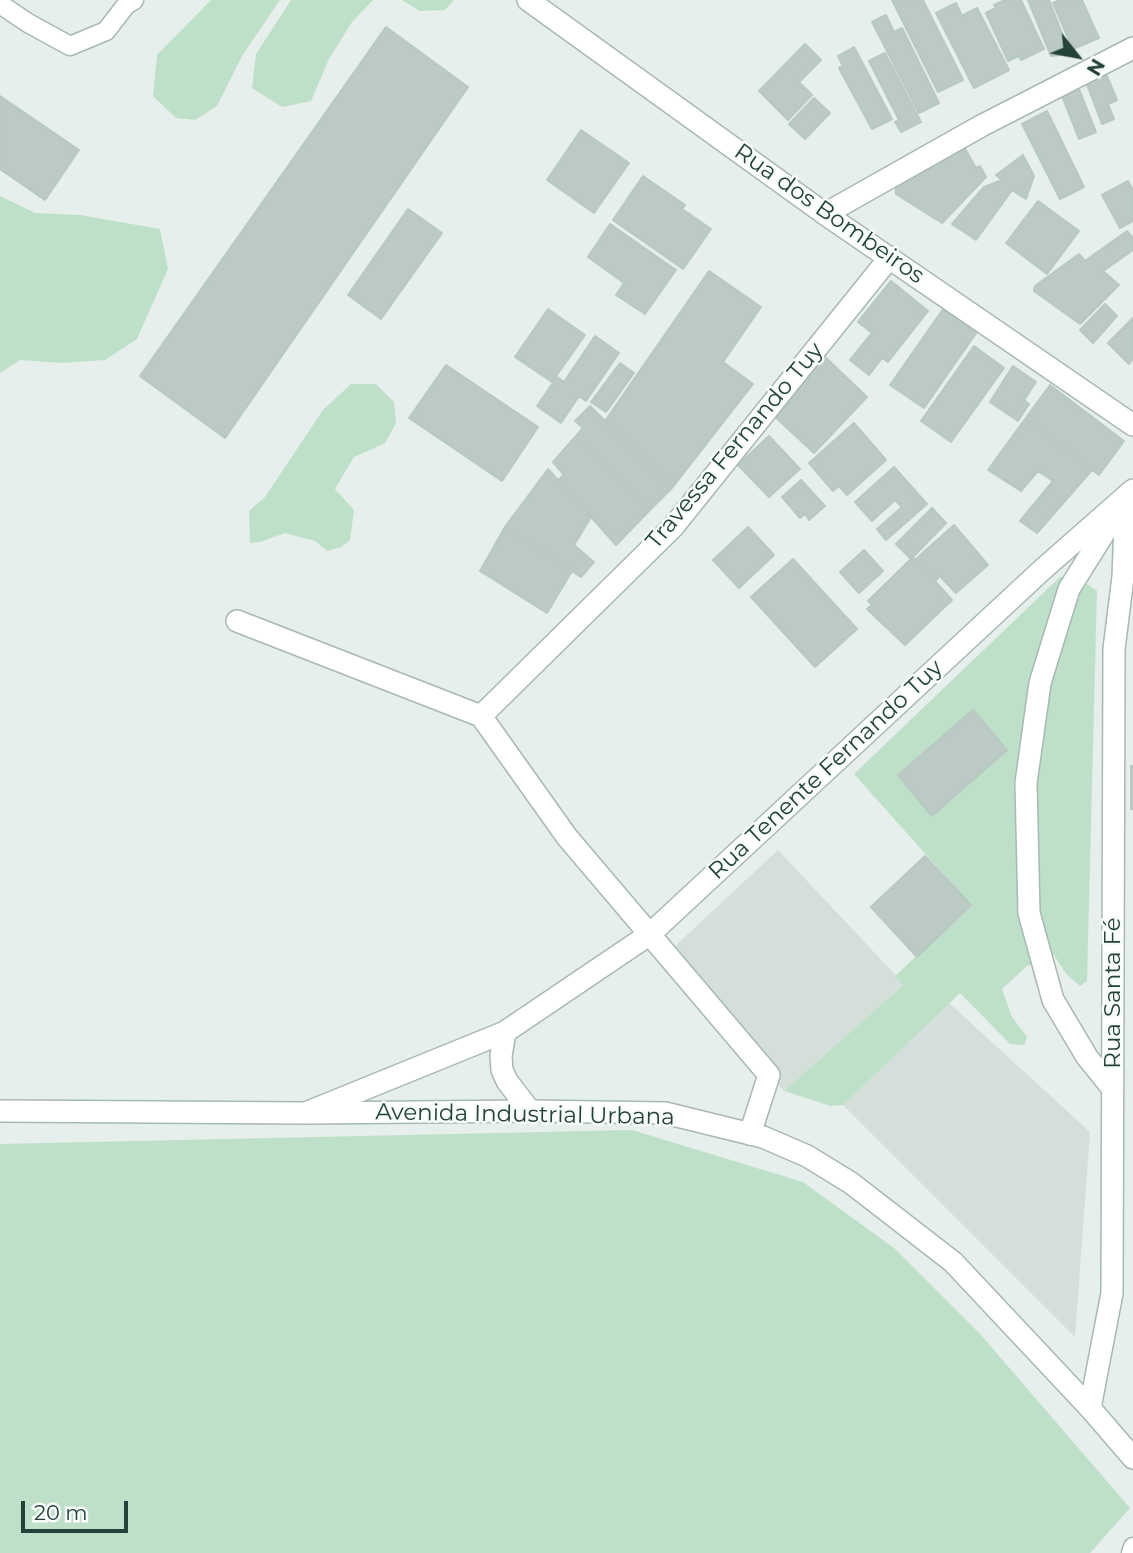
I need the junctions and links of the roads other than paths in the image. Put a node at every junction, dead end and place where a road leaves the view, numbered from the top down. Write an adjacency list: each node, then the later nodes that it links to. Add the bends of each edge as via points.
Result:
1 (134, 0): 3 (lane, via 106,31 70,46)
2 (528, 0): 5 (street, Rua dos Bombeiros)
3 (0, 4)
4 (1133, 48): 5 (street)
5 (825, 214): 6 (street, Rua dos Bombeiros)
6 (890, 257): 7 (street, Rua dos Bombeiros); 11 (street, Travessa Fernando Tuy, via 673,527)
7 (1133, 425)
8 (1130, 493): 9 (street, Rua Santa Fé); 12 (street, Rua Tenente Fernando Tuy); 14 (street, via 1069,589 1040,683 1026,783 1029,913 1053,1000 1087,1057)
9 (1128, 577): 14 (street, Rua Santa Fé, via 1114,649)
10 (237, 621): 11 (street)
11 (481, 716): 12 (street, via 567,837)
12 (650, 934): 13 (street, Rua Tenente Fernando Tuy); 18 (street, via 769,1075)
13 (505, 1032): 16 (street, via 502,1070); 17 (street, Rua Tenente Fernando Tuy)
14 (1112, 1088): 19 (street, Rua Santa Fé, via 1112,1293)
15 (0, 1111): 17 (street, Avenida Industrial Urbana)
16 (530, 1111): 17 (street, Avenida Industrial Urbana); 18 (street, Avenida Industrial Urbana, via 665,1114)
17 (306, 1113)
18 (750, 1134): 19 (street, Avenida Industrial Urbana, via 807,1156 851,1183 953,1262)
19 (1090, 1408): 20 (street, Avenida Industrial Urbana)
20 (1133, 1458)
21 (1133, 1547): 22 (lane)
22 (1131, 1553)

